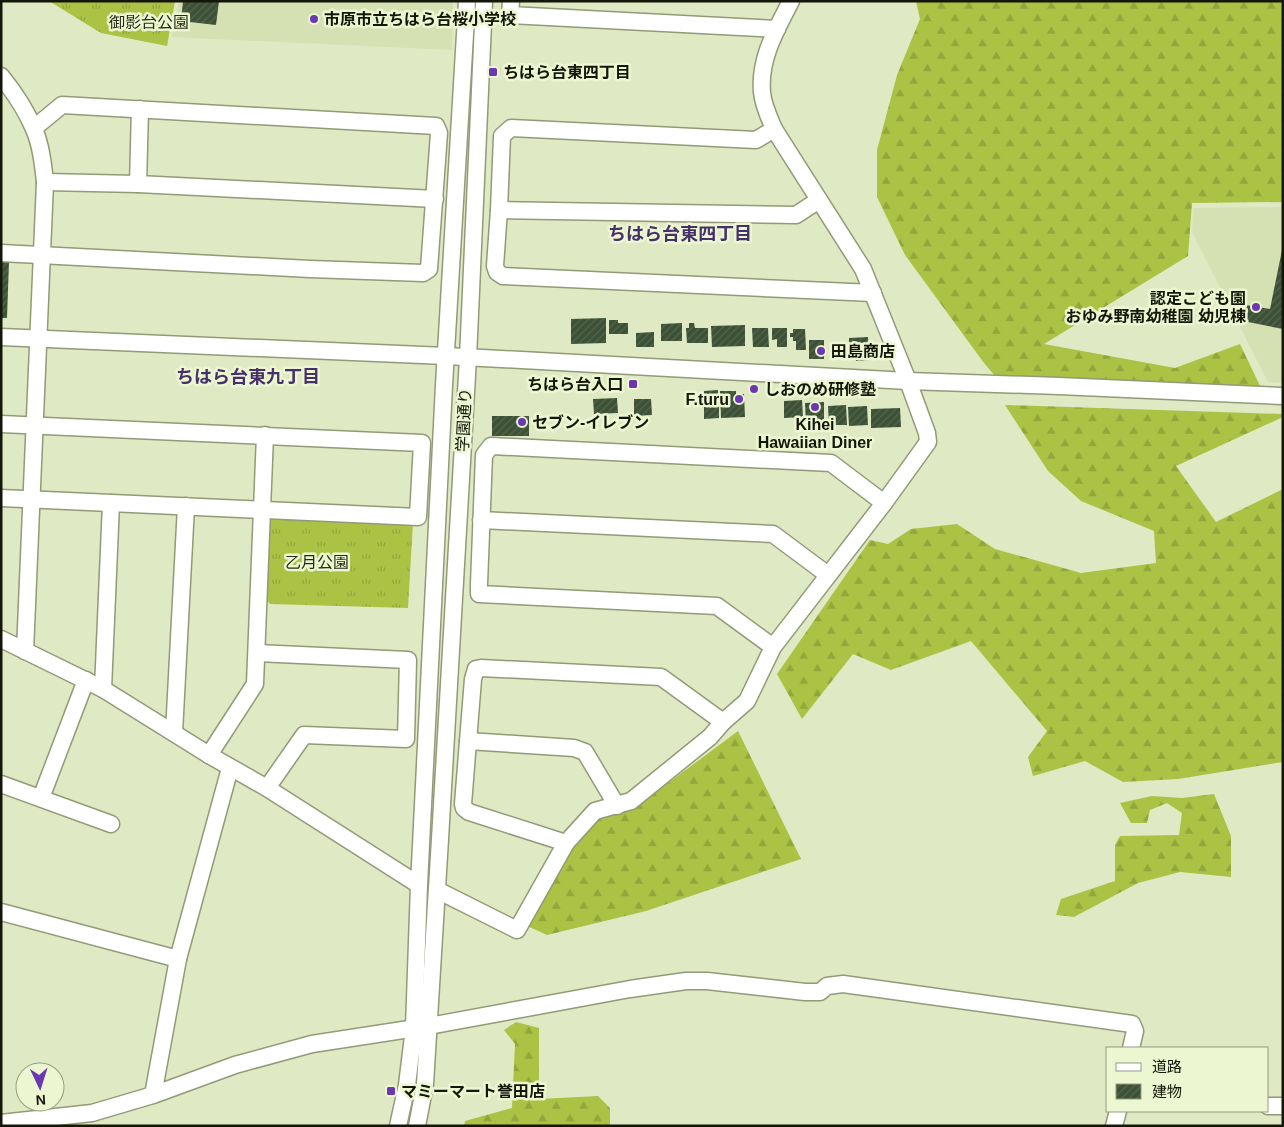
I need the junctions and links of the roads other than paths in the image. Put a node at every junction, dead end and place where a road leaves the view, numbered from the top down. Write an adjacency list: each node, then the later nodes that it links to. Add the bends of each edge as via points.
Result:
1 (467, 1): 20 (street, 学園通り)
2 (484, 1): 21 (street, 学園通り)
3 (510, 1): 5 (street, via 510,15)
4 (791, 1): 5 (street)
5 (777, 29): 9 (street, via 766,55 762,76 762,93)
6 (1, 76): 8 (street)
7 (140, 109): 8 (street, via 62,105); 11 (street); 12 (street, via 436,126 439,133)
8 (34, 128): 10 (street)
9 (774, 129): 13 (street); 14 (street, via 756,140 511,128 502,136)
10 (45, 182): 11 (street); 16 (street)
11 (138, 184): 12 (street)
12 (434, 199): 16 (street, via 429,270 423,273)
13 (819, 200): 14 (street, via 796,215); 17 (street, via 863,269)
14 (499, 210): 17 (street, via 494,266 503,276)
15 (1, 253): 16 (street)
16 (42, 255): 19 (street)
17 (873, 293): 22 (street)
18 (1, 337): 19 (street)
19 (38, 338): 20 (street); 25 (street)
20 (446, 356): 21 (street); 52 (street, 学園通り)
21 (468, 358): 22 (street); 53 (street, 学園通り)
22 (908, 381): 23 (street); 30 (street, via 928,442)
23 (1283, 396)
24 (1, 424): 25 (street)
25 (35, 425): 26 (street); 28 (street)
26 (266, 435): 32 (street); 32 (street, via 422,443 418,516)
27 (1, 498): 28 (street)
28 (32, 499): 29 (street); 37 (street)
29 (111, 503): 31 (street); 40 (street)
30 (884, 503): 33 (street, via 830,462 491,446 484,455); 34 (street)
31 (186, 506): 32 (street); 42 (street)
32 (263, 510): 38 (street)
33 (481, 520): 34 (street, via 773,534); 36 (street, via 479,594 718,606)
34 (828, 575): 36 (street)
35 (1, 639): 37 (street)
36 (773, 647): 41 (street, via 747,701)
37 (25, 651): 39 (street)
38 (257, 653): 44 (street, via 255,684); 47 (street, via 408,660 406,739 304,735)
39 (86, 680): 40 (street); 48 (street)
40 (103, 689): 42 (street)
41 (723, 722): 43 (street, via 661,677 482,668 476,669 473,679); 49 (street, via 710,737 631,801)
42 (174, 733): 44 (street)
43 (468, 741): 49 (street, via 580,749 585,752); 51 (street, via 464,808)
44 (209, 755): 45 (street)
45 (230, 768): 47 (street); 55 (street)
46 (1, 784): 48 (street)
47 (267, 788): 52 (street)
48 (41, 798): 50 (street)
49 (617, 806): 51 (street, via 595,811)
50 (111, 824)
51 (566, 843): 53 (street, via 517,930)
52 (419, 885): 56 (street, 学園通り)
53 (437, 890): 56 (street, 学園通り)
54 (1, 912): 55 (street)
55 (178, 959): 58 (street)
56 (421, 1027): 57 (street, via 686,981 805,992 820,992 827,986 843,984 1132,1024 1135,1031); 58 (street, via 312,1044 235,1065); 63 (street); 64 (street, via 425,1084)
57 (1131, 1047)
58 (153, 1096): 62 (street, via 92,1113)
59 (1269, 1106): 60 (street)
60 (1283, 1106)
61 (1118, 1112): 65 (street)
62 (1, 1123)
63 (398, 1126)
64 (418, 1126)
65 (1114, 1126)

